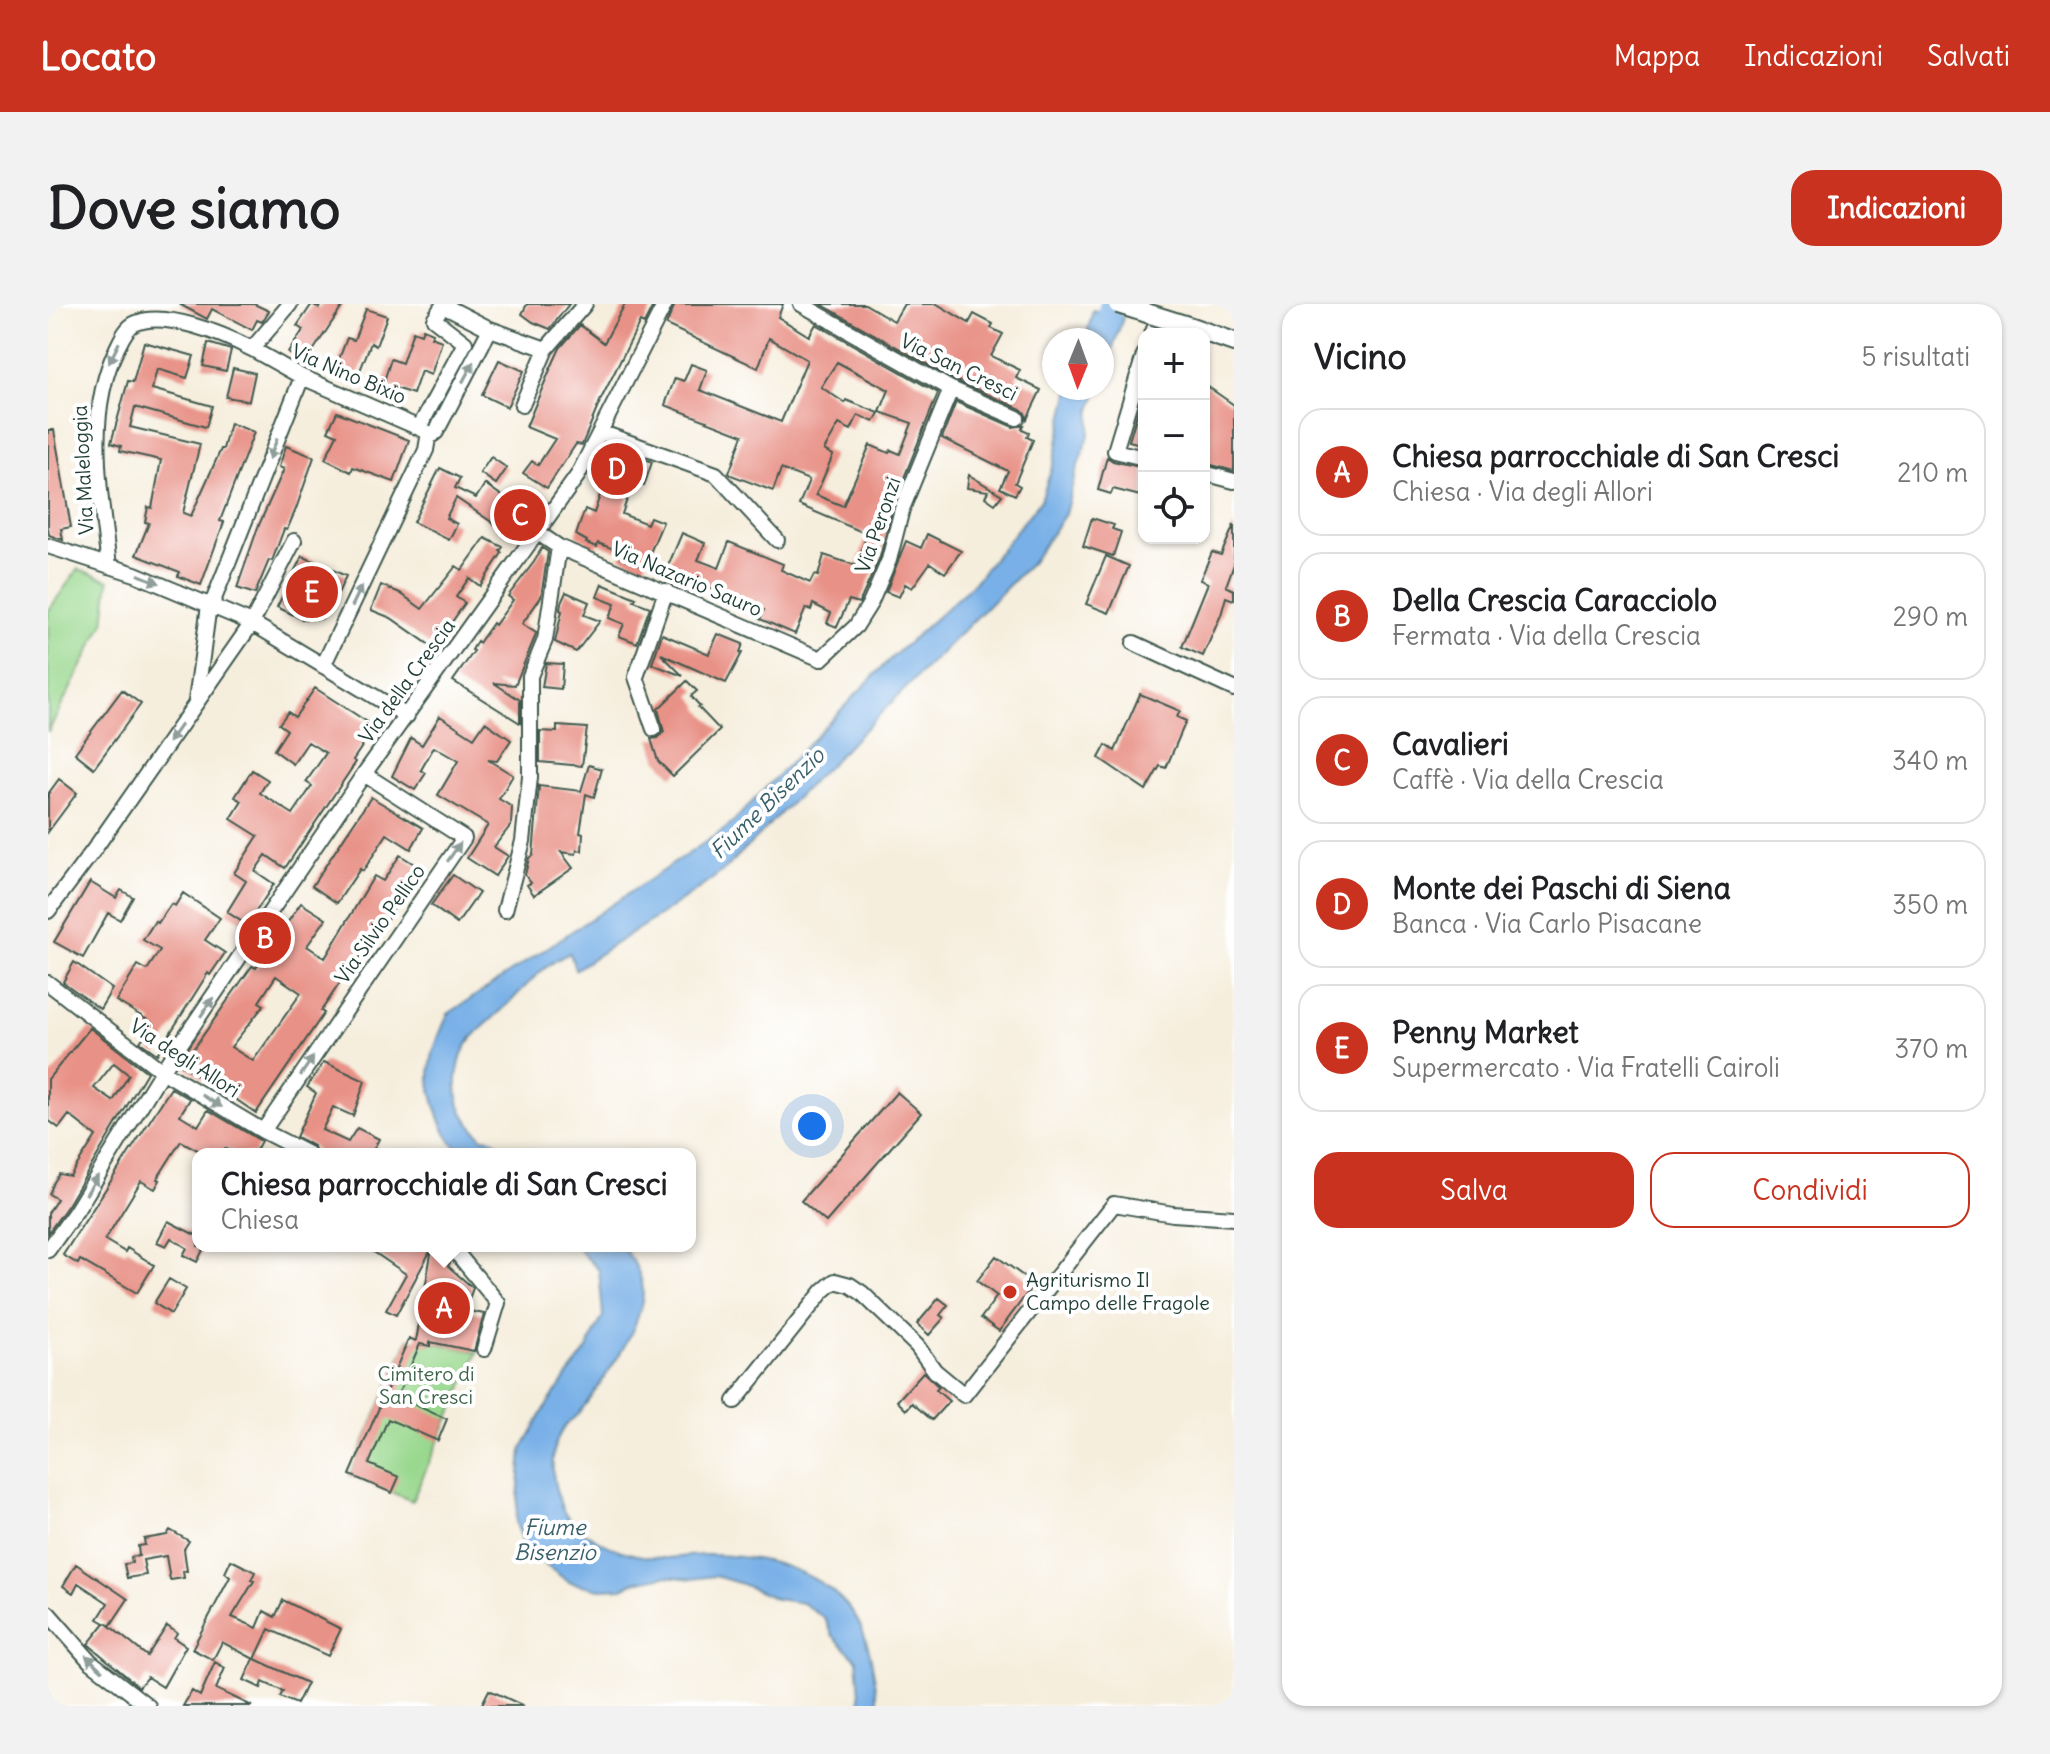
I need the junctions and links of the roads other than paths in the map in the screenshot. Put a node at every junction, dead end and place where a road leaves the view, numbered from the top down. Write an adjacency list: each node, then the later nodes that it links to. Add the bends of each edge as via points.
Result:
1 (290, 304): 8 (street)
2 (585, 304): 9 (street)
3 (665, 304): 16 (street, Via della Crescia)
4 (801, 304): 12 (street, Via San Cresci)
5 (1118, 304): 7 (main road, bridge)
6 (490, 329): 9 (street); 15 (street, one-way to 6, via 436,432); 15 (street, via 443,305 434,319 465,343)
7 (1234, 342)
8 (252, 349): 11 (street, Via Nino Bixio); 25 (street, Via Maleloggia, one-way to 25, via 170,321 131,325 121,340 108,365 98,406)
9 (546, 349): 13 (street)
10 (1138, 375): 17 (street, via 1115,451)
11 (302, 377): 15 (street, Via Nino Bixio); 27 (street, one-way to 27)
12 (951, 389): 14 (street, Via San Cresci); 30 (street, Via Peronzi, via 871,602 856,626)
13 (522, 405)
14 (1017, 418)
15 (424, 432): 31 (street, one-way to 15, via 426,450)
16 (600, 432): 20 (street, Via della Crescia); 21 (street, via 716,474)
17 (1138, 457)
18 (1210, 475): 19 (street)
19 (1234, 481)
20 (538, 533): 24 (street, Via Nazario Sauro); 34 (street, Via della Crescia)
21 (777, 540)
22 (294, 541): 28 (street)
23 (48, 546): 25 (street)
24 (559, 547): 26 (street, Via Nazario Sauro); 37 (street, via 545,640 530,676 530,777 523,841)
25 (109, 566): 27 (street, one-way to 27)
26 (666, 591): 30 (street, Via Nazario Sauro); 35 (street, via 636,677)
27 (209, 605): 28 (street); 33 (street)
28 (252, 623): 31 (street); 33 (street)
29 (1134, 643): 32 (street)
30 (821, 659)
31 (323, 666): 34 (street)
32 (1234, 689)
33 (196, 703): 38 (street, one-way to 38)
34 (407, 716): 36 (street, Via della Crescia)
35 (654, 729)
36 (364, 774): 40 (street, Via della Crescia, one-way to 36); 41 (street, Via Silvio Pellico, one-way to 36, via 464,838)
37 (505, 910)
38 (48, 911)
39 (48, 983): 40 (street, Via degli Allori)
40 (162, 1071): 41 (street, Via degli Allori, one-way to 41); 44 (street, Via della Crescia, one-way to 40)
41 (263, 1131): 42 (street, Via degli Allori)
42 (296, 1148)
43 (1234, 1218): 47 (street, via 1114,1204 964,1395 871,1301 835,1281)
44 (48, 1250)
45 (456, 1252): 46 (street, via 498,1303)
46 (484, 1349)
47 (735, 1401)
48 (48, 1613): 49 (street, one-way to 48, via 90,1661)
49 (148, 1706)

